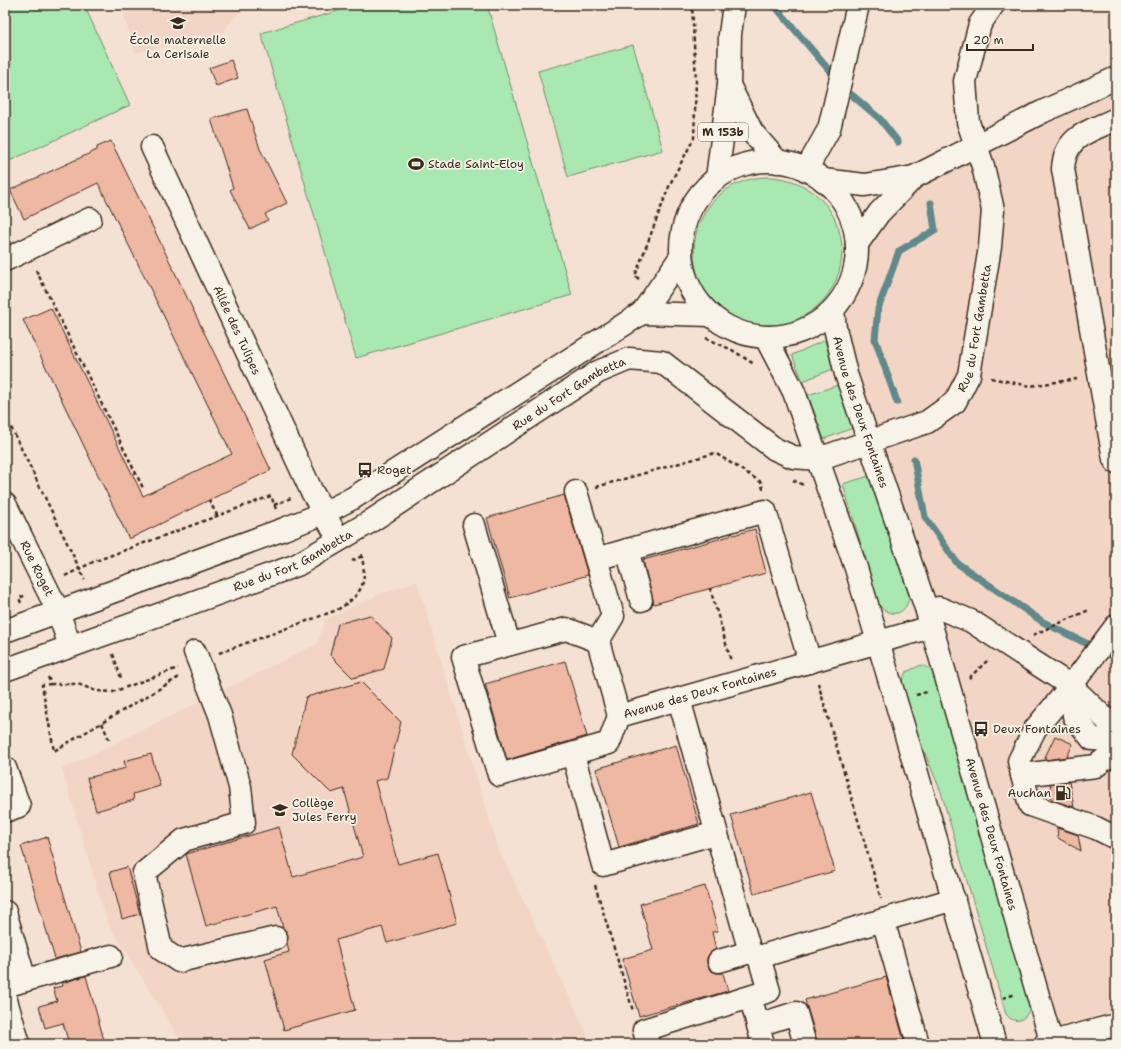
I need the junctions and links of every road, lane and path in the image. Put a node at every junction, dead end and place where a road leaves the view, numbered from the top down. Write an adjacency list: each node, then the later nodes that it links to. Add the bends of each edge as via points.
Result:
1 (692, 5): 20 (path, via 696,81 694,138 670,184 635,276)
2 (734, 5): 7 (main road, M 153b, via 730,34)
3 (858, 5): 12 (main road, via 829,129)
4 (1019, 5): 5 (path)
5 (1002, 10): 9 (main road, Rue du Fort Gambetta, via 980,24 965,81 968,122)
6 (1116, 78): 9 (main road)
7 (729, 85): 11 (main road, M 153b, via 752,132); 14 (main road, M 153b)
8 (1116, 119): 28 (main road, via 1069,144 1064,155 1063,169)
9 (976, 144): 13 (main road); 27 (main road, Rue du Fort Gambetta, via 993,210 990,246)
10 (152, 147): 40 (main road, Allée des Tulipes)
11 (778, 162): 12 (main road); 14 (main road, via 756,162 736,168)
12 (815, 175): 13 (main road, via 865,185); 16 (main road, via 840,198 852,220)
13 (914, 177): 16 (main road, via 880,213)
14 (717, 178): 18 (main road, via 700,194 688,213 681,235)
15 (90, 219): 17 (main road)
16 (857, 244): 21 (main road, via 852,278)
17 (26, 250): 19 (main road); 35 (path)
18 (680, 258): 22 (main road); 23 (main road, via 695,299)
19 (5, 260)
20 (640, 280)
21 (833, 310): 25 (main road, via 817,323 792,334); 30 (main road, Avenue des Deux Fontaines, via 846,374)
22 (642, 313): 23 (main road); 40 (main road, via 359,494)
23 (710, 316): 25 (main road, via 736,331)
24 (704, 337): 26 (path)
25 (766, 338): 31 (main road, via 794,392)
26 (756, 365)
27 (969, 374): 28 (path, via 1030,386); 30 (main road, Rue du Fort Gambetta, via 955,402 926,422)
28 (1100, 376): 32 (main road)
29 (5, 415): 50 (path)
30 (870, 442): 31 (main road, Rue du Fort Gambetta); 56 (main road, Avenue des Deux Fontaines)
31 (818, 459): 44 (main road, Rue du Fort Gambetta, via 793,457 775,448 662,362 629,359 598,372); 62 (main road, via 856,568)
32 (1115, 460)
33 (791, 480): 34 (path)
34 (809, 487)
35 (144, 490)
36 (576, 492): 39 (path, via 715,452 760,482 765,499); 48 (main road)
37 (209, 500): 41 (path)
38 (5, 504): 51 (main road, Rue Roget)
39 (765, 511): 46 (main road); 67 (main road)
40 (324, 513): 43 (main road); 44 (main road, Allée des Tulipes)
41 (218, 516): 43 (path, via 271,496); 50 (path)
42 (474, 525): 63 (main road)
43 (284, 529): 55 (main road)
44 (339, 540): 64 (main road, Rue du Fort Gambetta, via 297,565)
45 (360, 546): 47 (path)
46 (627, 550): 48 (main road); 53 (main road)
47 (362, 556): 49 (path); 66 (path, via 365,569 361,587 354,599 337,610)
48 (596, 559): 61 (main road, via 613,616)
49 (348, 563)
50 (80, 568): 51 (path)
51 (44, 585): 55 (main road, Rue Roget); 57 (path, via 19,598)
52 (710, 588): 73 (path)
53 (641, 600)
54 (1089, 610): 60 (path)
55 (58, 611): 57 (main road); 64 (main road, Rue Roget)
56 (929, 619): 62 (main road, Avenue des Deux Fontaines); 72 (main road, via 938,608 971,621); 97 (main road, Avenue des Deux Fontaines)
57 (28, 622): 59 (main road)
58 (1116, 626): 72 (main road)
59 (5, 631)
60 (1027, 637)
61 (598, 641): 63 (main road, via 566,629); 76 (main road, Avenue des Deux Fontaines)
62 (878, 642): 67 (main road, Avenue des Deux Fontaines); 89 (main road)
63 (509, 644): 82 (main road, via 463,657 498,775)
64 (70, 646): 68 (main road, Rue du Fort Gambetta)
65 (106, 656): 71 (path, via 112,654)
66 (197, 656): 74 (path, via 113,692 96,691 78,684); 77 (path, via 184,674); 92 (main road, via 220,715 240,787 244,823 184,840 144,873 161,949 179,960)
67 (811, 661): 73 (main road, Avenue des Deux Fontaines); 91 (path)
68 (45, 667): 69 (main road, Rue du Fort Gambetta); 70 (path); 74 (path)
69 (5, 670)
70 (55, 674)
71 (121, 678)
72 (1075, 681): 78 (main road); 79 (main road, via 1074,716 1092,739); 84 (main road, via 1036,729 1019,761)
73 (737, 683): 75 (main road, Avenue des Deux Fontaines)
74 (50, 684): 77 (path, via 42,685 54,751)
75 (679, 699): 76 (main road, Avenue des Deux Fontaines); 86 (main road)
76 (619, 716): 82 (main road, via 609,743)
77 (102, 723): 80 (path)
78 (1116, 728)
79 (1116, 740)
80 (110, 742)
81 (1116, 750): 84 (main road, via 1096,766)
82 (573, 754): 88 (main road)
83 (5, 768): 85 (main road, via 19,806)
84 (1022, 775): 87 (main road, via 1030,805 1096,828)
85 (5, 811)
86 (716, 833): 88 (main road); 93 (main road)
87 (1116, 838)
88 (603, 866): 103 (path, via 592,876 635,1018)
89 (954, 899): 91 (main road); 100 (main road)
90 (5, 912): 96 (main road)
91 (885, 920): 93 (main road); 107 (main road)
92 (276, 938)
93 (754, 954): 95 (main road); 99 (main road, via 770,991)
94 (111, 956): 96 (main road)
95 (719, 961)
96 (15, 983)
97 (1036, 988): 100 (path); 104 (main road, Avenue des Deux Fontaines)
98 (5, 997): 105 (main road)
99 (750, 998): 102 (main road); 103 (main road)
100 (984, 1004): 108 (main road)
101 (1116, 1025): 104 (main road)
102 (761, 1034): 106 (main road, via 796,1013)
103 (646, 1037)
104 (1049, 1043)
105 (19, 1044)
106 (805, 1044)
107 (918, 1044)
108 (995, 1044)

